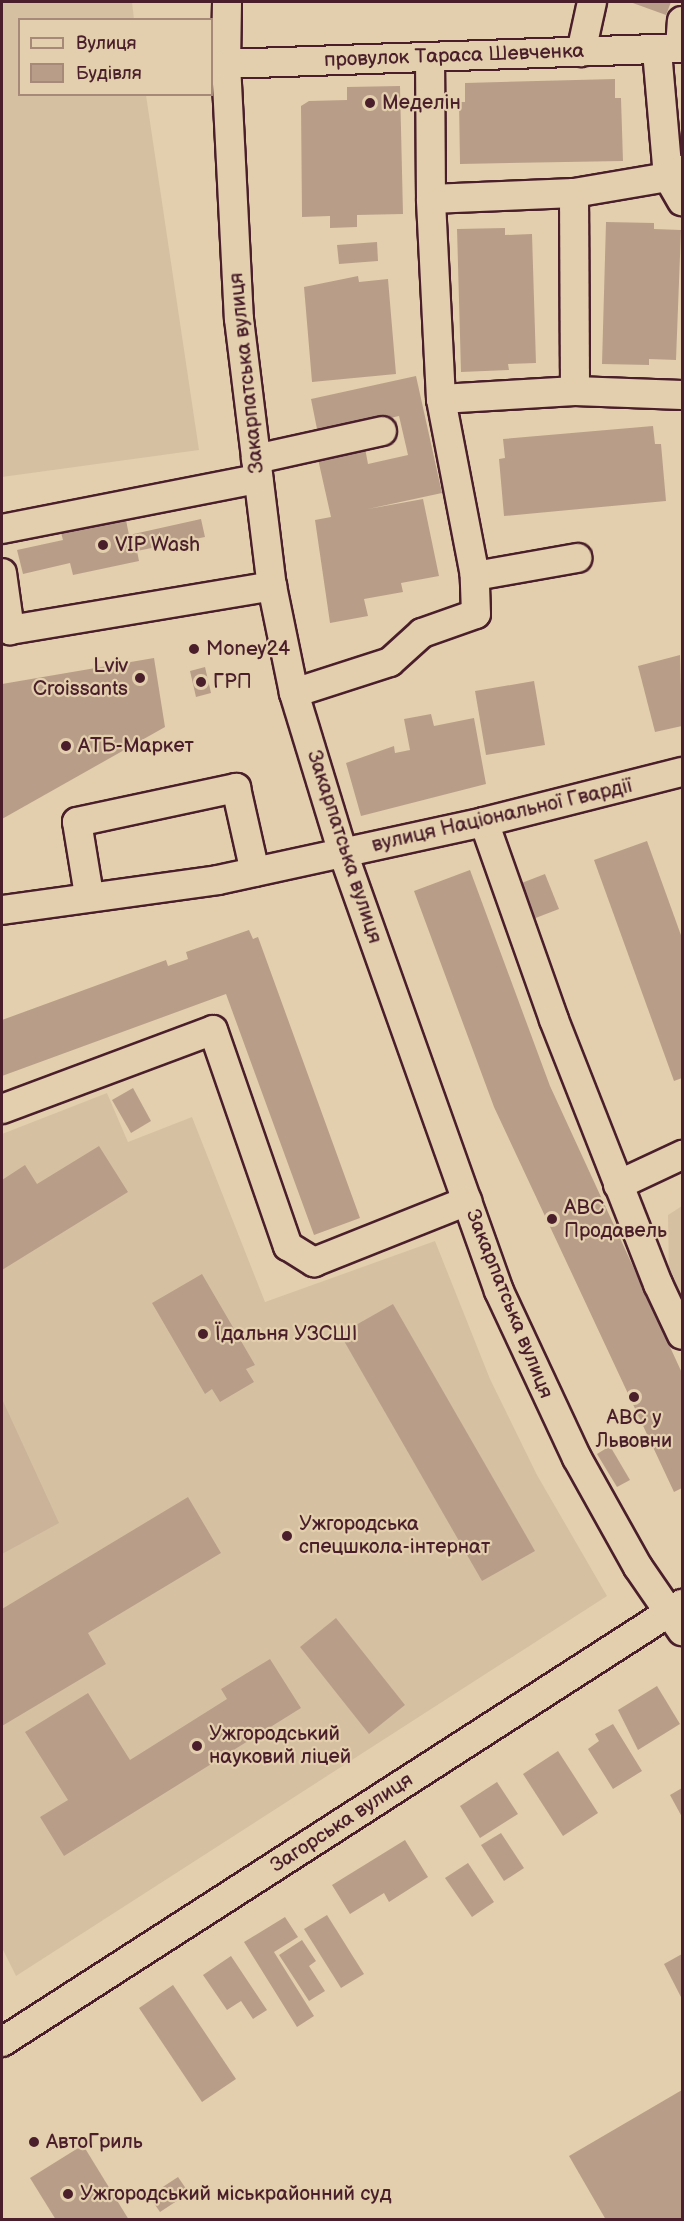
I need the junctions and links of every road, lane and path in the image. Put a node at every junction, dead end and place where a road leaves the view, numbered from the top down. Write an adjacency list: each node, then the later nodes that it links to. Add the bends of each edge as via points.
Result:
1 (227, 2): 6 (street, Закарпатська вулиця)
2 (592, 2): 4 (street)
3 (676, 42): 4 (street, провулок Тараса Шевченка); 7 (street)
4 (581, 52): 5 (street, провулок Тараса Шевченка)
5 (430, 57): 6 (street, провулок Тараса Шевченка); 9 (street)
6 (226, 64): 15 (street, Закарпатська вулиця, via 239,319)
7 (675, 173): 8 (street); 10 (street)
8 (574, 193): 9 (street); 11 (street)
9 (431, 199): 13 (street)
10 (682, 201)
11 (575, 391): 12 (street); 13 (street)
12 (682, 395)
13 (441, 399): 19 (street)
14 (382, 432): 15 (street)
15 (257, 469): 16 (street); 20 (street, Закарпатська вулиця)
16 (2, 529)
17 (577, 558): 19 (street)
18 (2, 573): 20 (street, via 10,630)
19 (475, 576): 21 (street, via 476,614 422,633 390,662)
20 (272, 586): 21 (street, Закарпатська вулиця)
21 (294, 693): 24 (street, Закарпатська вулиця)
22 (682, 772): 23 (street, вулиця Національної Гвардії)
23 (484, 822): 24 (street, вулиця Національної Гвардії); 30 (street)
24 (343, 853): 25 (street, вулиця Національної Гвардії); 31 (street, Закарпатська вулиця)
25 (255, 872): 26 (street, вулиця Національної Гвардії); 26 (street, via 236,788 77,822)
26 (89, 895): 27 (street, вулиця Національної Гвардії)
27 (2, 910)
28 (2, 1109): 31 (street, via 213,1030 288,1246 314,1262)
29 (682, 1155): 30 (street)
30 (618, 1185): 32 (street)
31 (467, 1201): 33 (street, Закарпатська вулиця, via 499,1291 555,1418 638,1567)
32 (682, 1335)
33 (678, 1616): 34 (street, Загорська вулиця)
34 (2, 2042)

